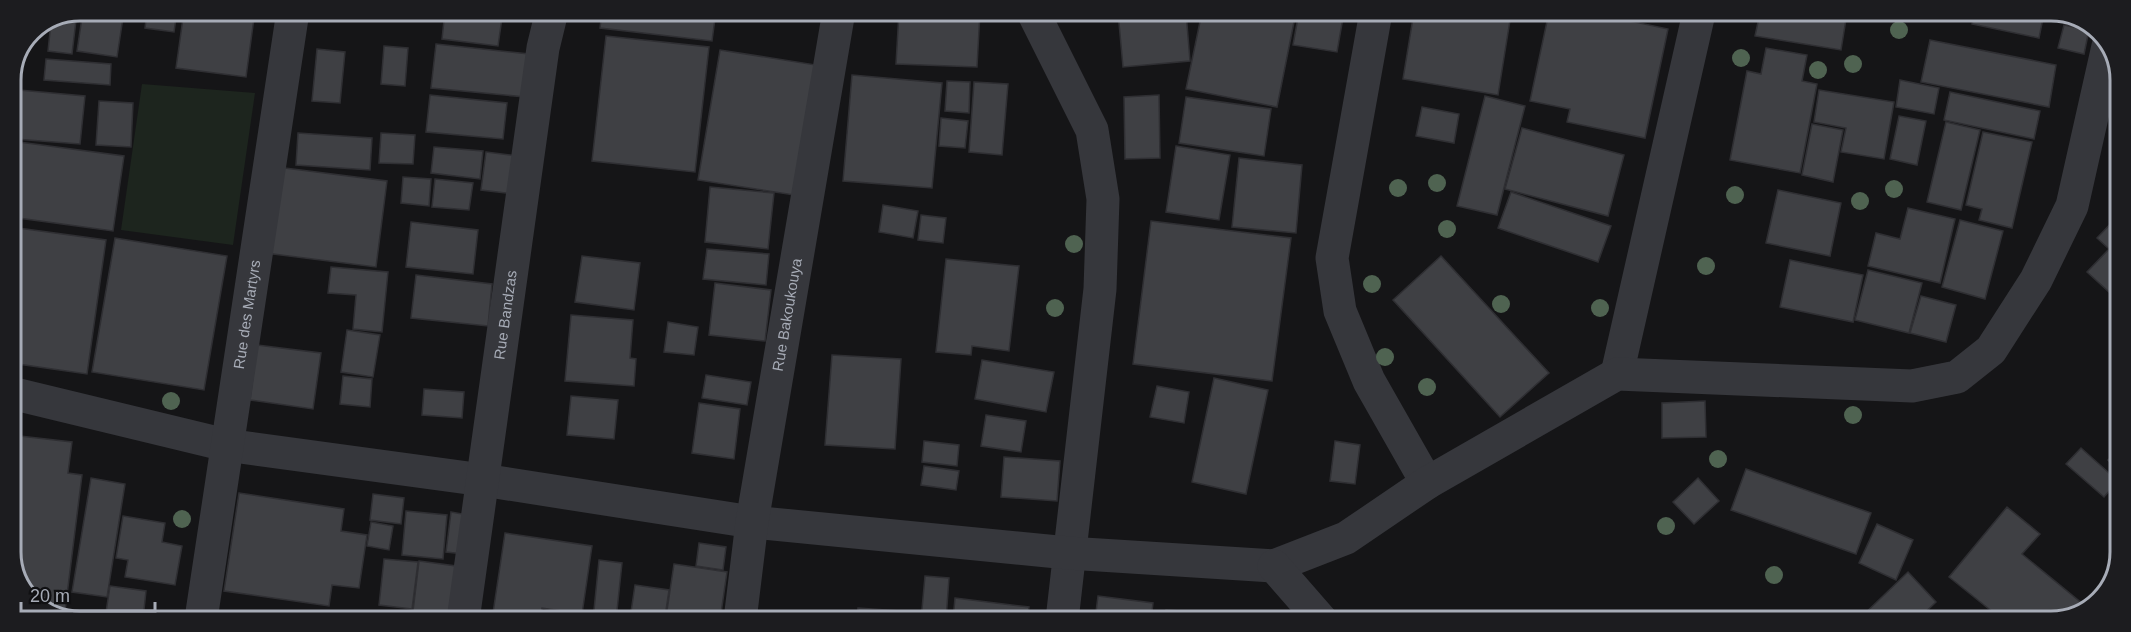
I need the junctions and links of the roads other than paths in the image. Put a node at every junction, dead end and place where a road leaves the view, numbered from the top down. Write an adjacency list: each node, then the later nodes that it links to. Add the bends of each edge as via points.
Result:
1 (291, 21): 10 (street, Rue des Martyrs)
2 (550, 21): 11 (street, Rue Bandzas)
3 (837, 21): 13 (street, Rue Bakoukouya)
4 (1038, 21): 14 (street, via 1092,130 1103,199 1100,289)
5 (1374, 21): 12 (street, via 1332,258 1340,311 1369,381)
6 (1697, 21): 8 (street)
7 (2106, 56): 8 (street, via 2072,206 2036,280 1991,350 1957,376 1912,386)
8 (1617, 374): 12 (street)
9 (21, 395): 10 (street)
10 (226, 445): 11 (street); 16 (street, Rue des Martyrs)
11 (483, 480): 13 (street); 17 (street, Rue Bandzas)
12 (1427, 483): 15 (street, via 1346,538)
13 (752, 522): 14 (street); 18 (street, Rue Bakoukouya)
14 (1068, 553): 15 (street); 19 (street)
15 (1274, 566): 20 (street)
16 (202, 611)
17 (464, 611)
18 (741, 611)
19 (1063, 611)
20 (1313, 611)

